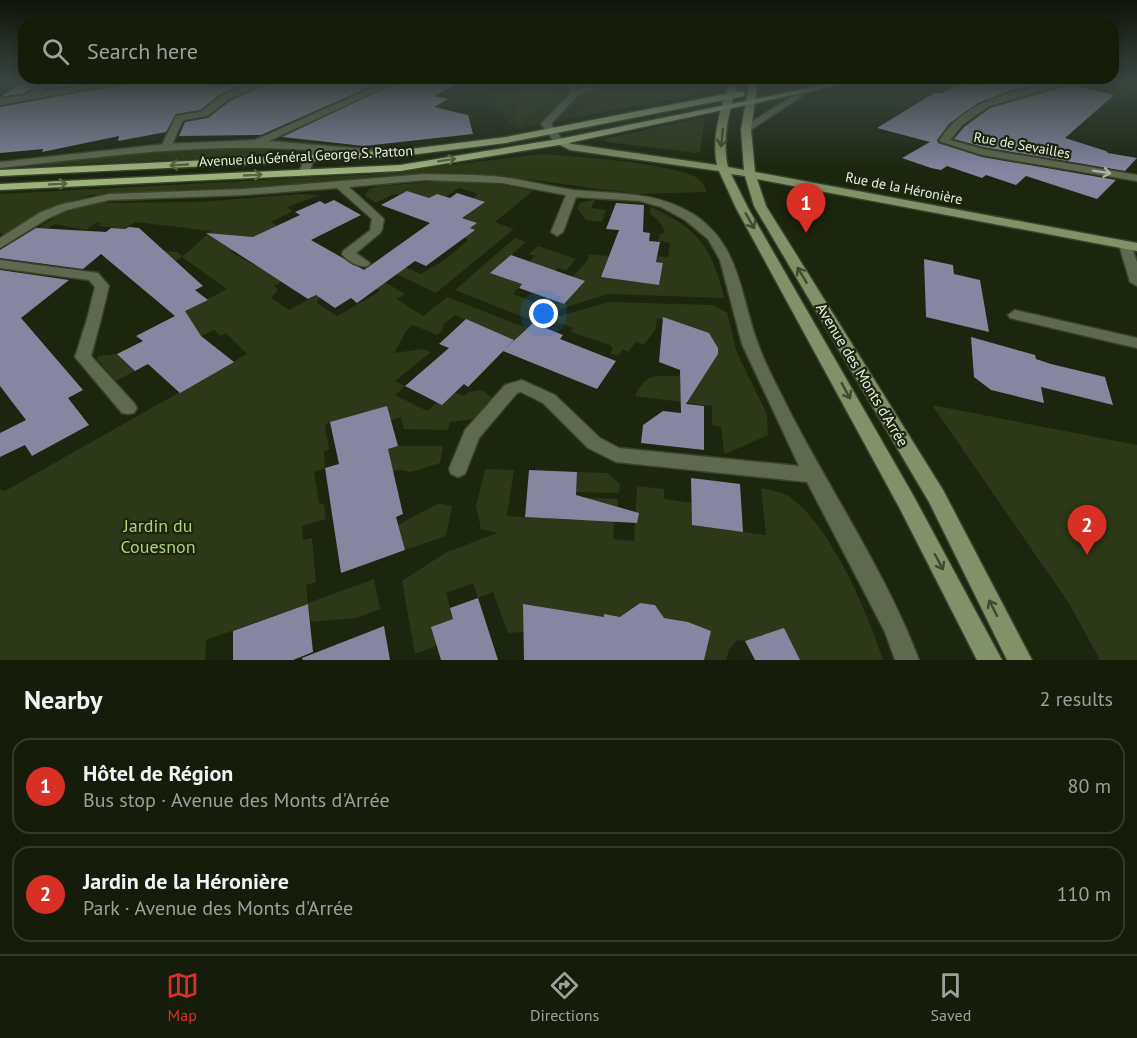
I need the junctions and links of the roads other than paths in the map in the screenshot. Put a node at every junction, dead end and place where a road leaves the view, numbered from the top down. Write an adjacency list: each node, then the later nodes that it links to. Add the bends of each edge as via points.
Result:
1 (208, 111): 14 (street, via 179,118)
2 (328, 111): 13 (street)
3 (556, 111): 11 (street, via 546,123)
4 (653, 111): 11 (main road, Avenue du Général George S. Patton)
5 (707, 111): 12 (main road, Avenue du Général George S. Patton)
6 (725, 111): 17 (street, Avenue des Monts d'Arrée, one-way to 17, via 720,156)
7 (749, 111): 10 (street, Avenue des Monts d'Arrée)
8 (775, 111): 10 (street)
9 (975, 111): 21 (street, Rue de Sevailles, one-way to 21, via 944,141 982,152)
10 (746, 129): 20 (street, Avenue des Monts d'Arrée)
11 (550, 131): 12 (street); 15 (main road, Avenue du Général George S. Patton, via 394,154)
12 (558, 142): 17 (street, Rue de la Héronière); 19 (main road, Avenue du Général George S. Patton, one-way to 12, via 400,168)
13 (256, 143): 14 (street); 15 (street)
14 (166, 147): 16 (street)
15 (311, 153): 18 (main road, Avenue du Général George S. Patton, one-way to 18); 19 (street)
16 (0, 165)
17 (723, 169): 20 (street, Rue de la Héronière); 37 (street, Avenue des Monts d'Arrée, one-way to 37)
18 (0, 173)
19 (304, 173): 23 (main road, Avenue du Général George S. Patton, one-way to 19)
20 (750, 174): 27 (street, Rue de la Héronière); 38 (street, Avenue des Monts d'Arrée, one-way to 20, via 936,496 760,206)
21 (1137, 178)
22 (341, 186): 24 (street, via 450,176 502,180); 26 (street, via 98,199 43,216); 28 (street, via 378,219 376,230 348,254)
23 (0, 187)
24 (572, 193): 25 (street); 35 (street, via 641,198 665,205 689,217 713,237 727,260 750,344)
25 (556, 232)
26 (0, 244)
27 (1131, 246): 30 (street)
28 (363, 263)
29 (0, 264): 33 (street, via 93,276 102,286 83,357)
30 (1137, 282)
31 (1016, 315): 32 (street)
32 (1137, 343)
33 (128, 408)
34 (458, 469): 35 (street, via 471,435 511,389 522,386 549,399 594,443 616,455)
35 (813, 475): 36 (street, via 895,627)
36 (907, 660)
37 (990, 660)
38 (1020, 660)

